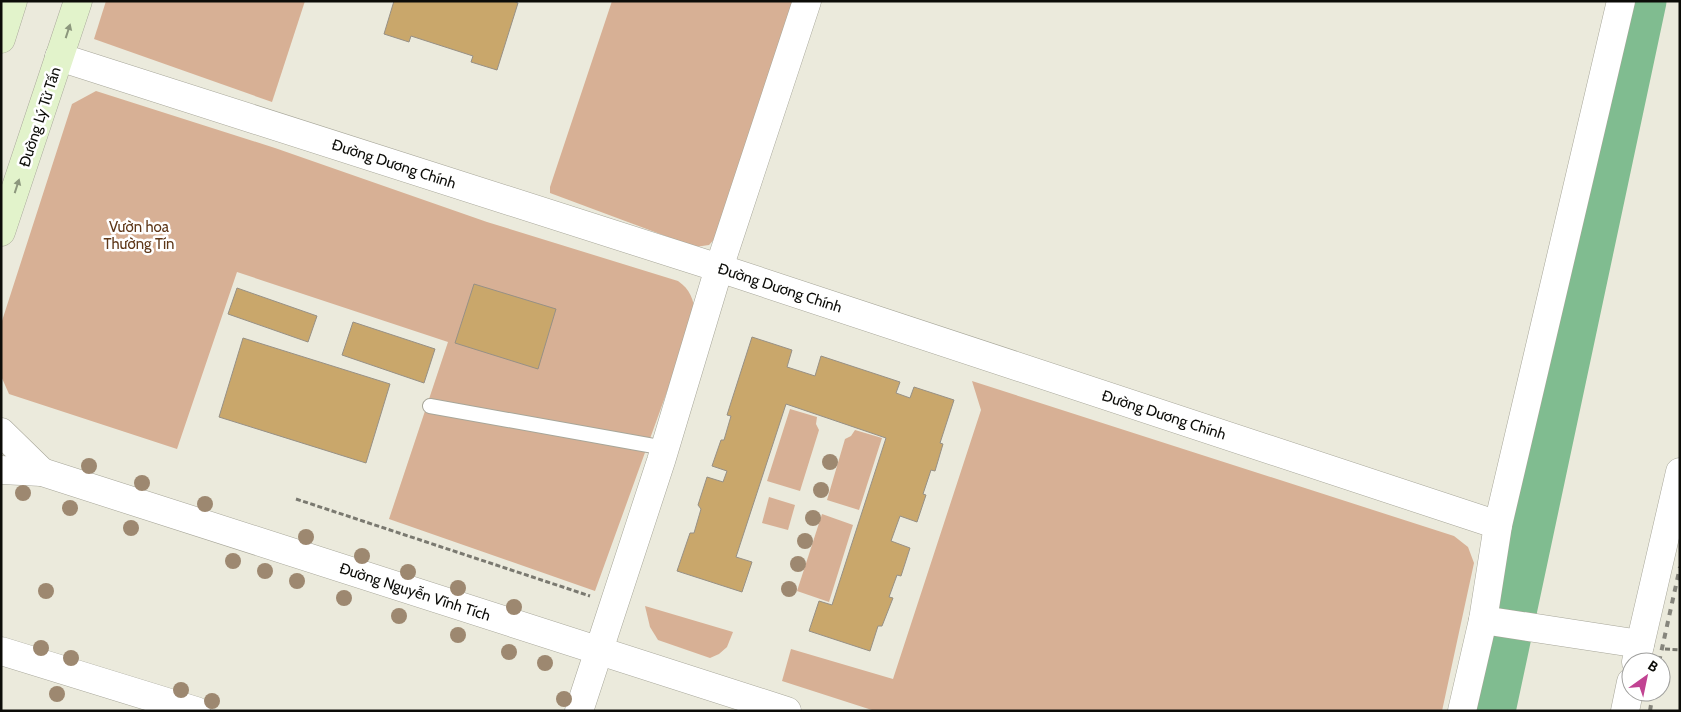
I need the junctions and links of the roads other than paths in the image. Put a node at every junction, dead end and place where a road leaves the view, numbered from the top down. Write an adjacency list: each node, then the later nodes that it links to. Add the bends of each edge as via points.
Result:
1 (14, 1): 5 (street)
2 (78, 1): 6 (street, Đường Lý Tử Tấn, one-way to 2)
3 (807, 1): 8 (street)
4 (1621, 1): 15 (street)
5 (1, 39)
6 (59, 57): 7 (street, Đường Lý Tử Tấn, one-way to 6); 8 (street, Đường Dương Chính)
7 (1, 232)
8 (719, 268): 11 (street); 15 (street, Đường Dương Chính)
9 (430, 406): 11 (lane)
10 (1, 432): 13 (street)
11 (665, 448): 18 (street)
12 (1, 470): 13 (street)
13 (42, 472): 18 (street, Đường Nguyễn Vĩnh Tích)
14 (1680, 472): 20 (street)
15 (1498, 524): 16 (street)
16 (1497, 623): 19 (street); 24 (street)
17 (1, 651): 21 (street)
18 (599, 651): 22 (street); 23 (street, Đường Nguyễn Vĩnh Tích)
19 (1633, 652)
20 (1638, 652)
21 (196, 711)
22 (579, 711)
23 (788, 711)
24 (1462, 711)

